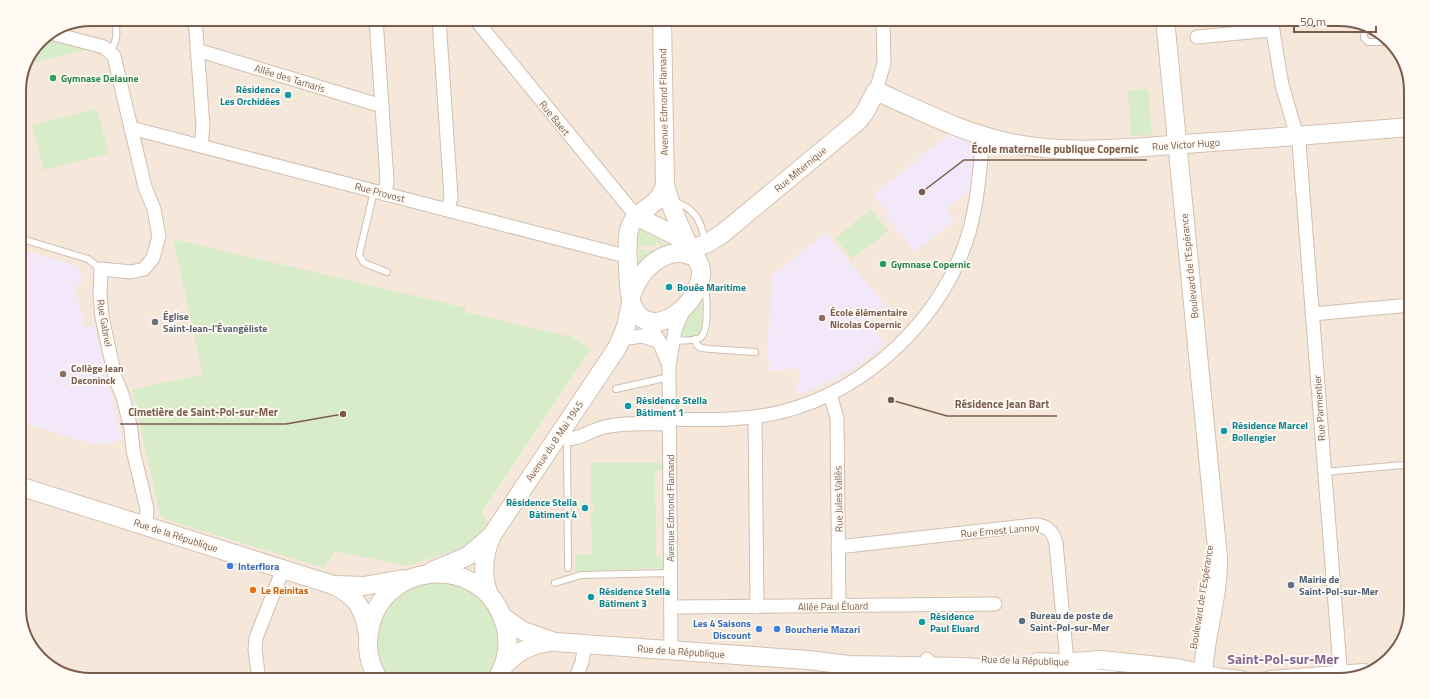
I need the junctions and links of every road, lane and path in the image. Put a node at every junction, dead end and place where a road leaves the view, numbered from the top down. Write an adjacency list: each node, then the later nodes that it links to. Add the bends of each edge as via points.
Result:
1 (116, 26): 16 (lane, via 114,46)
2 (195, 26): 15 (street)
3 (376, 26): 18 (street)
4 (439, 26): 27 (street, via 451,194)
5 (481, 26): 28 (street, Rue Baert)
6 (662, 26): 26 (street, Avenue Edmond Flamand)
7 (884, 26): 17 (street, via 884,63)
8 (1166, 26): 23 (street, Boulevard de l'Espérance)
9 (1260, 26): 13 (street)
10 (1272, 26): 22 (street, Rue Parmentier, via 1282,85)
11 (1364, 31): 14 (lane, via 1366,41)
12 (58, 35): 16 (street)
13 (1197, 37)
14 (1382, 42)
15 (197, 50): 18 (street, Allée des Tamaris); 24 (street, via 203,126)
16 (110, 51): 19 (street, via 116,63)
17 (876, 91): 21 (street, Rue Victor Hugo, via 961,129); 30 (street, Rue Miternique, via 858,121)
18 (382, 106): 25 (street, via 387,180)
19 (131, 128): 24 (street, Rue Provost); 32 (street, via 147,193 154,209 159,232 158,244 152,261 140,271)
20 (1404, 128): 22 (street, Rue Victor Hugo)
21 (984, 136): 23 (street, Rue Victor Hugo, via 1020,145 1061,150 1090,151); 44 (street, via 979,186 970,226 960,255 943,288 915,327 887,356 861,376)
22 (1296, 136): 23 (street, Rue Victor Hugo); 37 (street, Rue Parmentier)
23 (1177, 145): 81 (street, Boulevard de l'Espérance, via 1213,514 1192,650)
24 (201, 146): 25 (street, Rue Provost)
25 (380, 192): 27 (street, Rue Provost); 33 (lane, via 359,255 364,263)
26 (665, 194): 28 (street); 30 (street)
27 (448, 210): 31 (street, Rue Provost)
28 (636, 216): 30 (street); 31 (street, via 628,231)
29 (26, 240): 32 (lane, via 88,259)
30 (698, 255): 35 (street, via 696,292); 36 (street, via 662,257 650,267 635,287); 38 (lane, via 706,294 706,328 703,336)
31 (629, 257): 36 (street)
32 (101, 269): 51 (street, Rue Gabriel, via 102,317 115,377 131,429 133,450 147,509)
33 (387, 272)
34 (1404, 306): 37 (street)
35 (685, 307): 36 (street, via 671,318); 39 (street, Avenue Edmond Flamand)
36 (641, 313): 39 (street); 40 (street); 40 (street, via 626,327)
37 (1312, 314): 49 (street, Rue Parmentier)
38 (695, 339): 39 (lane); 41 (lane, via 697,345 704,349)
39 (666, 341): 40 (street, via 642,336); 42 (street, Avenue Edmond Flamand)
40 (622, 343): 47 (street, Avenue du 8 Mai 1945)
41 (755, 352)
42 (669, 372): 43 (lane); 46 (street, Avenue Edmond Flamand)
43 (616, 389)
44 (830, 394): 45 (street, via 798,407); 53 (street, Rue Jules Vallès, via 837,418)
45 (755, 417): 46 (street); 63 (street)
46 (670, 422): 47 (street, via 612,426); 56 (street, Avenue Edmond Flamand)
47 (562, 437): 52 (street, Avenue du 8 Mai 1945); 54 (lane)
48 (1403, 465): 49 (lane)
49 (1324, 472): 82 (street, Rue Parmentier)
50 (26, 488): 51 (street, Rue de la République)
51 (146, 525): 55 (street, Rue de la République)
52 (492, 535): 57 (street, Avenue du 8 Mai 1945, via 468,556); 60 (street, Avenue du 8 Mai 1945, via 483,566)
53 (838, 547): 62 (street, Rue Jules Vallès); 70 (street, Rue Ernest Lannoy, via 1034,525 1046,527 1052,532 1056,543)
54 (568, 568)
55 (283, 569): 59 (street, Rue de la République); 74 (street, via 256,638)
56 (671, 573): 58 (lane, via 581,575); 64 (street, Avenue Edmond Flamand)
57 (418, 576): 59 (street, Rue de la République, via 364,586); 60 (street, via 441,573 458,576 476,584); 67 (street, via 397,585 383,599 373,616)
58 (555, 583)
59 (333, 585): 67 (street, Rue de la République, via 347,591 358,603 364,618)
60 (488, 594): 65 (street)
61 (995, 604): 62 (street, Allée Paul Éluard)
62 (839, 606): 63 (street, Allée Paul Éluard)
63 (757, 607): 64 (street, Allée Paul Éluard)
64 (671, 608): 69 (street, Avenue Edmond Flamand)
65 (503, 617): 66 (street, Rue de la République, via 528,634); 77 (street, via 508,642)
66 (555, 642): 68 (street, Rue de la République); 77 (street, Rue de la République, via 525,648 513,656)
67 (368, 644): 75 (street); 76 (street, Rue de la République)
68 (585, 644): 69 (street, Rue de la République); 78 (street)
69 (672, 650): 71 (street, Rue de la République, via 850,665)
70 (1067, 662): 71 (street, Rue de la République, via 1003,659); 80 (street, Rue de la République, via 1101,660)
71 (927, 668): 72 (street, Rue de la République)
72 (986, 668): 73 (lane); 79 (street, Rue de la République)
73 (1092, 668)
74 (258, 673)
75 (364, 673)
76 (376, 673)
77 (500, 673)
78 (577, 673)
79 (1039, 673)
80 (1173, 673)
81 (1195, 673)
82 (1336, 673)

